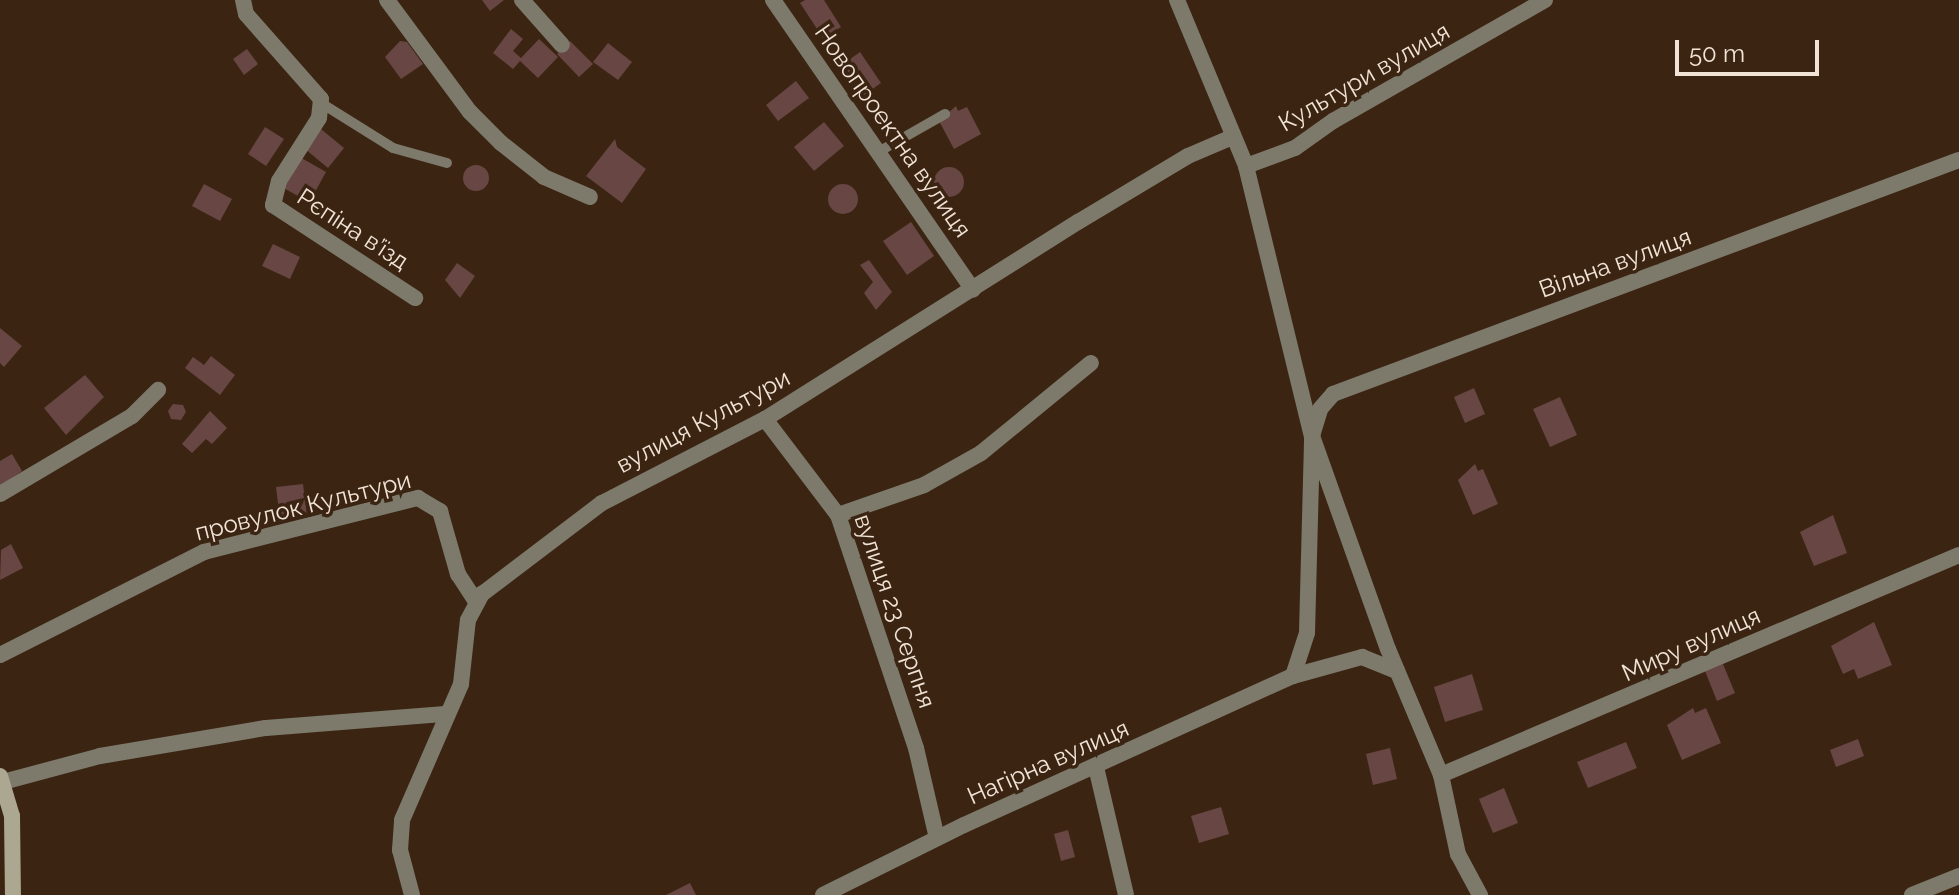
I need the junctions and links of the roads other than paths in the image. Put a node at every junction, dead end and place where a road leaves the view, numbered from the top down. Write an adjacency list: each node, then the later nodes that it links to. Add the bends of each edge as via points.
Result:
1 (243, 0): 8 (street, via 246,14)
2 (387, 0): 15 (street, via 470,112 501,143 544,177)
3 (522, 0): 7 (street)
4 (773, 0): 11 (street, Новопроектна вулиця)
5 (1177, 0): 10 (street)
6 (1537, 3): 14 (street, Культури вулиця, via 1295,148)
7 (562, 45)
8 (321, 103): 13 (lane, via 393,148); 17 (street, Рєпіна в’їзд, via 319,118 272,194 273,205)
9 (945, 114): 11 (lane)
10 (1230, 138): 14 (street); 16 (street, вулиця Культури, via 1188,156)
11 (880, 151): 16 (street, Новопроектна вулиця)
12 (1959, 160): 21 (street, Вільна вулиця, via 1333,394 1320,409)
13 (447, 163)
14 (1246, 166): 21 (street)
15 (590, 197)
16 (973, 290): 20 (street, вулиця Культури)
17 (415, 298)
18 (1091, 363): 23 (street, via 981,453 924,485)
19 (158, 390): 22 (street, via 132,416)
20 (765, 419): 23 (street, вулиця 23 Серпня); 25 (street, вулиця Культури, via 602,503)
21 (1312, 436): 27 (street); 28 (street, via 1307,633)
22 (0, 494)
23 (838, 515): 33 (street, вулиця 23 Серпня, via 912,734)
24 (1959, 555): 31 (street, Миру вулиця)
25 (476, 602): 26 (street, провулок Культури, via 458,574 440,511 418,498 204,552); 29 (street, via 468,620 461,684)
26 (0, 655)
27 (1397, 671): 28 (street, Нагірна вулиця, via 1362,657); 31 (street)
28 (1293, 676): 30 (street, Нагірна вулиця)
29 (445, 714): 32 (street, via 266,728 100,756); 36 (street, via 402,820 400,850)
30 (1096, 767): 33 (street, Нагірна вулиця); 38 (street)
31 (1441, 775): 39 (street, via 1458,854)
32 (1, 780): 35 (street, via 12,816)
33 (937, 838): 37 (street, Нагірна вулиця)
34 (1959, 876): 40 (street)
35 (13, 895)
36 (412, 895)
37 (823, 895)
38 (1126, 895)
39 (1480, 895)
40 (1912, 895)

